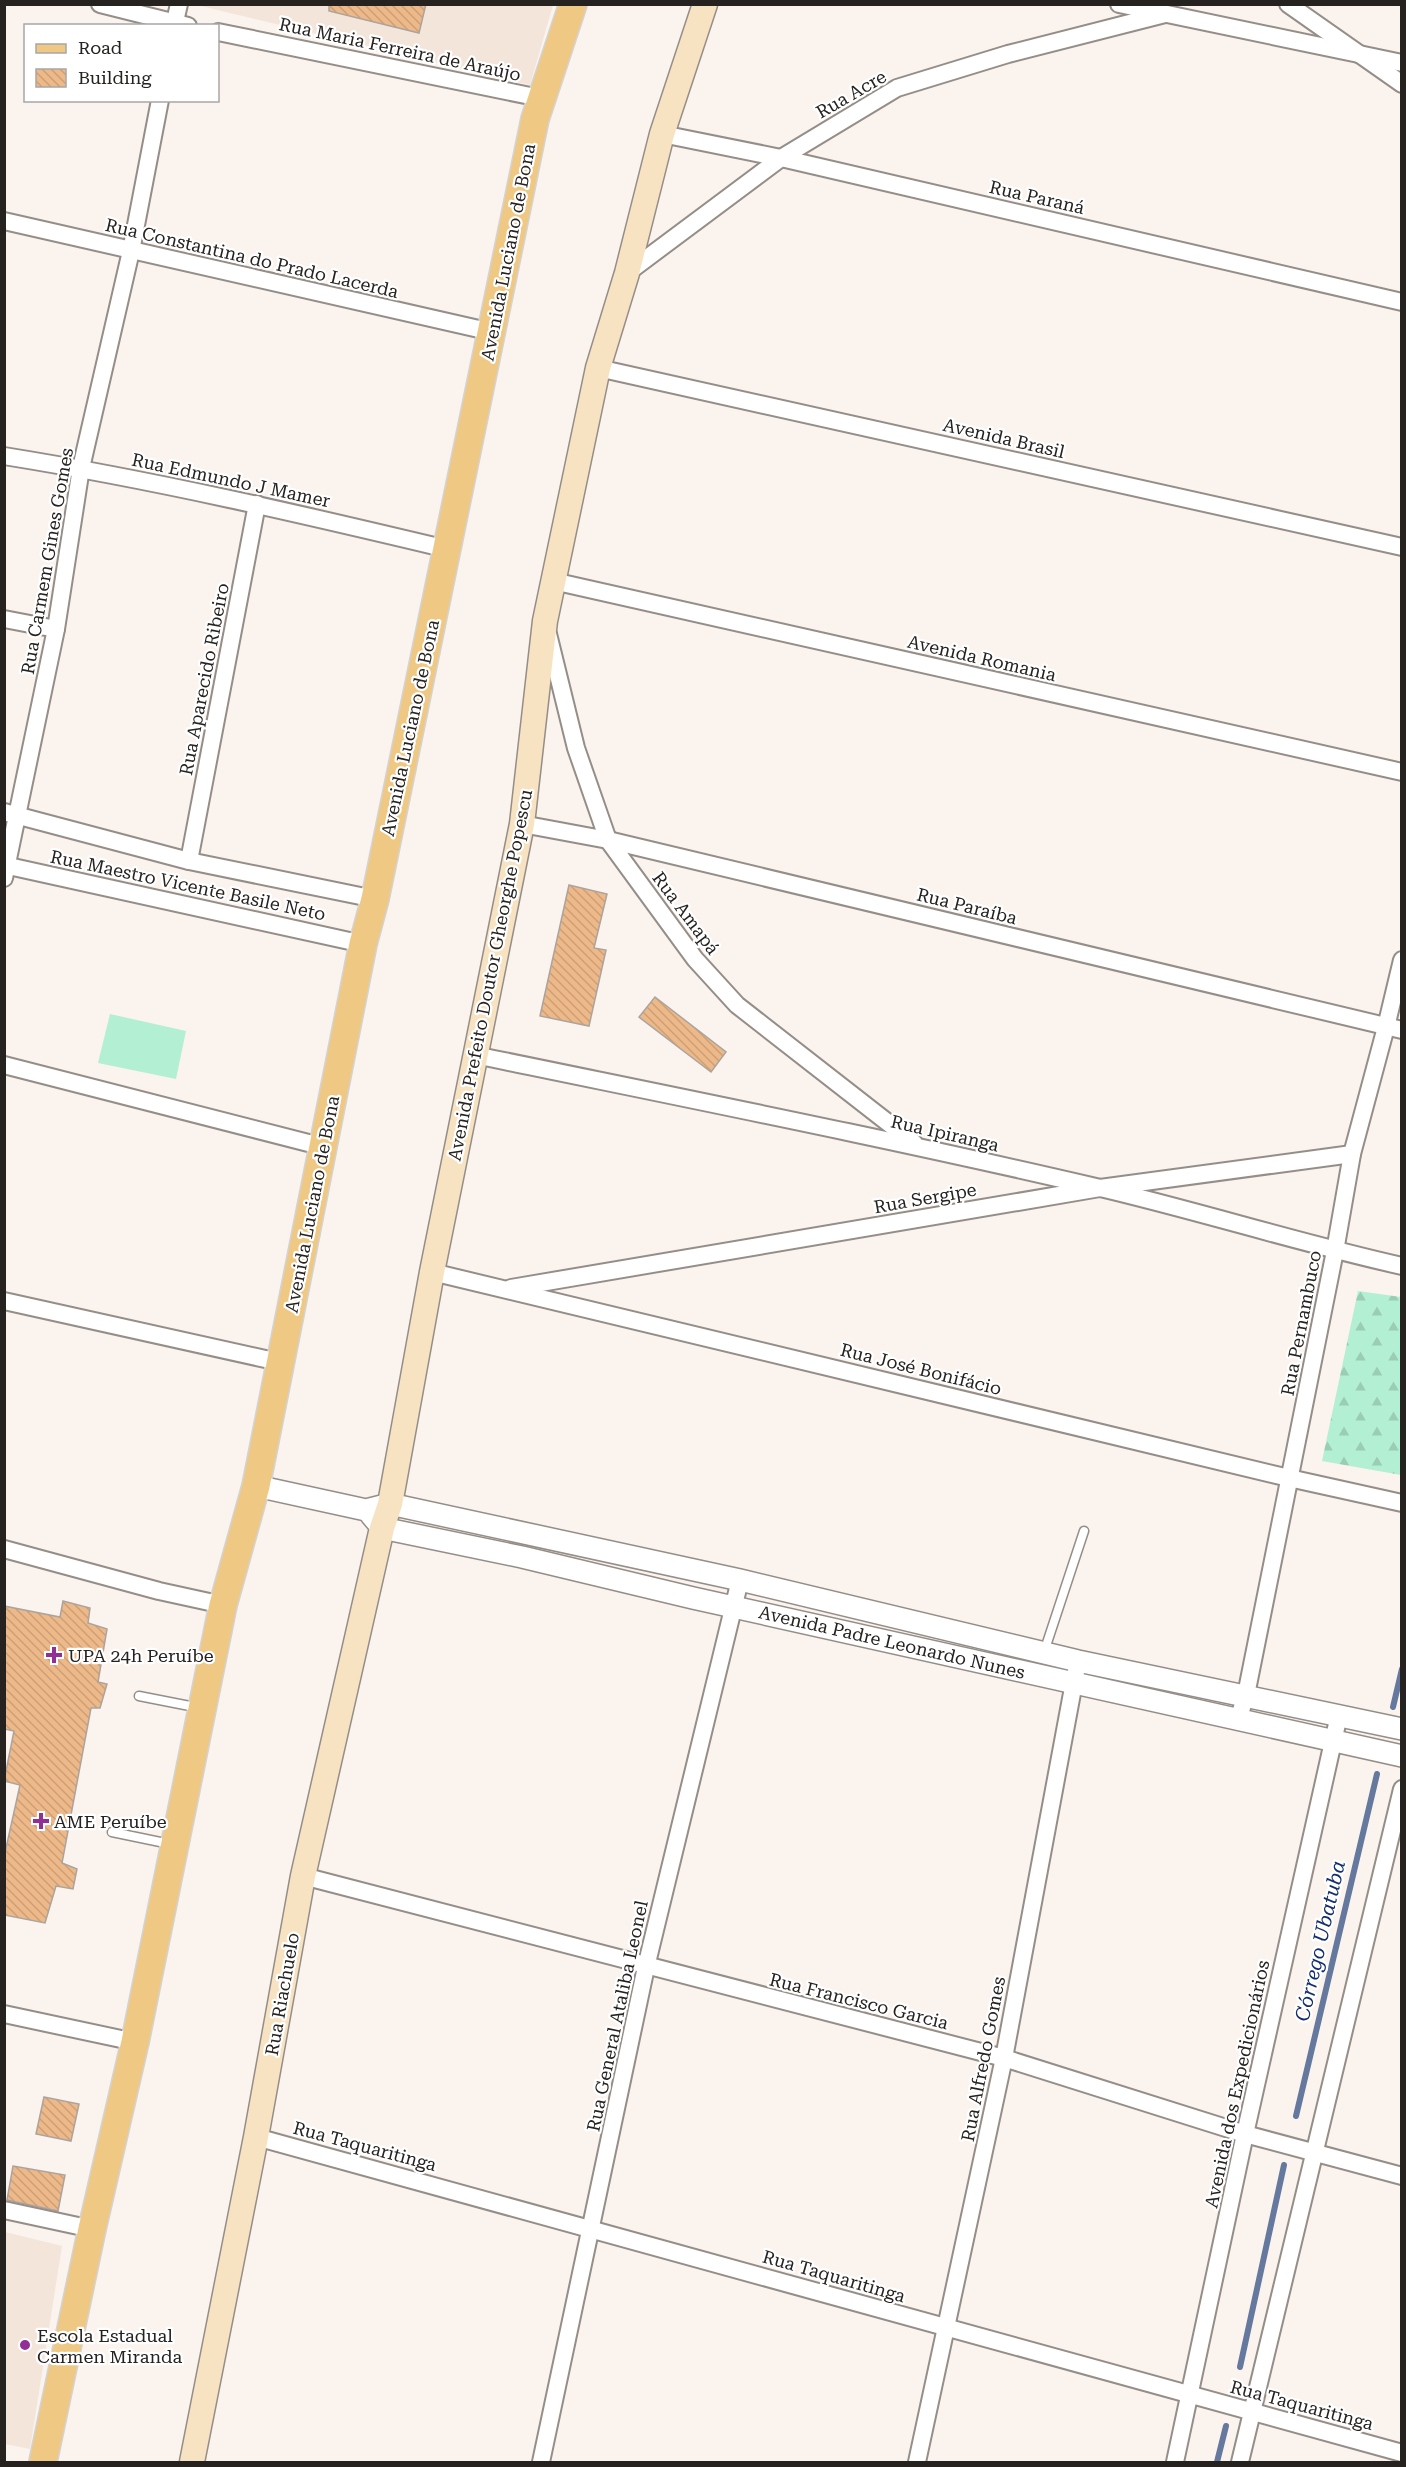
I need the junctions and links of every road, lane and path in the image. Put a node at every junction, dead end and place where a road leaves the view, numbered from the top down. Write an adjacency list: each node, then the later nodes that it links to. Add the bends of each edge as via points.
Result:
1 (100, 4): 8 (street)
2 (179, 4): 9 (street)
3 (573, 4): 14 (main road, Avenida Luciano de Bona)
4 (705, 4): 16 (main road, Avenida Prefeito Doutor Gheorghe Popescu)
5 (1119, 4): 7 (street)
6 (1288, 4): 11 (street)
7 (1165, 14): 11 (street); 17 (street, Rua Acre, via 1008,54 897,88)
8 (175, 24)
9 (179, 24)
10 (219, 32): 14 (street, Rua Maria Ferreira de Araújo)
11 (1354, 52): 12 (street); 13 (street)
12 (1401, 63)
13 (1401, 84)
14 (540, 98): 22 (main road, Avenida Luciano de Bona)
15 (160, 102): 19 (street, Rua Carmem Gines Gomes)
16 (662, 134): 17 (street, Rua Paraná); 20 (main road, Avenida Prefeito Doutor Gheorghe Popescu)
17 (781, 158): 20 (street, Rua Acre); 21 (street, Rua Paraná)
18 (4, 221): 19 (street, Rua Constantina do Prado Lacerda)
19 (131, 251): 22 (street, Rua Constantina do Prado Lacerda); 25 (street, Rua Carmem Gines Gomes)
20 (627, 273): 23 (main road, Avenida Prefeito Doutor Gheorghe Popescu)
21 (1401, 302)
22 (492, 332): 28 (main road, Avenida Luciano de Bona)
23 (598, 368): 27 (street, Avenida Brasil); 29 (main road, Avenida Prefeito Doutor Gheorghe Popescu)
24 (4, 456): 25 (street, Rua Edmundo J Mamer)
25 (81, 468): 26 (street, Rua Edmundo J Mamer); 32 (street, Rua Carmem Gines Gomes)
26 (257, 504): 28 (street, Rua Edmundo J Mamer); 37 (street, Rua Aparecido Ribeiro)
27 (1401, 547)
28 (447, 549): 39 (main road, Avenida Luciano de Bona)
29 (553, 581): 31 (main road, Avenida Prefeito Doutor Gheorghe Popescu); 33 (street, Avenida Romania)
30 (4, 618): 32 (street)
31 (545, 621): 35 (main road, Avenida Prefeito Doutor Gheorghe Popescu); 36 (street, Rua Amapá, via 576,748)
32 (56, 629): 34 (street, Rua Carmem Gines Gomes)
33 (1401, 772)
34 (11, 813): 37 (street, Rua Maestro Vicente Basile Neto); 38 (street, Rua Carmem Gines Gomes)
35 (522, 824): 36 (street, Rua Paraíba); 43 (main road, Avenida Prefeito Doutor Gheorghe Popescu)
36 (608, 840): 42 (street, Rua Paraíba); 45 (street, Rua Amapá, via 695,959 737,1005)
37 (189, 861): 39 (street, Rua Maestro Vicente Basile Neto)
38 (5, 870): 40 (street, Rua Maestro Vicente Basile Neto)
39 (375, 899): 40 (main road, Avenida Luciano de Bona)
40 (363, 944): 46 (main road, Avenida Luciano de Bona)
41 (1401, 960): 42 (street, Rua Pernambuco)
42 (1394, 1028): 47 (street, Rua Pernambuco)
43 (476, 1055): 45 (street, Rua Ipiranga); 51 (main road, Avenida Prefeito Doutor Gheorghe Popescu)
44 (5, 1068): 46 (street)
45 (918, 1146): 48 (street, Rua Ipiranga)
46 (324, 1147): 54 (main road, Avenida Luciano de Bona)
47 (1352, 1154): 48 (street, Rua Sergipe); 49 (street, Rua Pernambuco)
48 (1100, 1188): 49 (street, Rua Ipiranga); 52 (street, Rua Sergipe)
49 (1335, 1251): 50 (street, Rua Ipiranga); 55 (street, Rua Pernambuco)
50 (1401, 1266)
51 (432, 1272): 52 (street, Rua José Bonifácio); 58 (main road, Avenida Prefeito Doutor Gheorghe Popescu)
52 (505, 1289): 55 (street, Rua José Bonifácio)
53 (4, 1300): 54 (street)
54 (279, 1362): 56 (main road, Avenida Luciano de Bona)
55 (1289, 1478): 57 (street, Rua José Bonifácio); 69 (street, Rua Pernambuco)
56 (256, 1486): 59 (street); 64 (main road, Avenida Luciano de Bona)
57 (1401, 1503)
58 (390, 1504): 59 (street); 60 (main road, Avenida Prefeito Doutor Gheorghe Popescu); 63 (street, Avenida Padre Leonardo Nunes)
59 (366, 1510): 60 (street)
60 (382, 1528): 65 (street, Avenida Padre Leonardo Nunes); 80 (main road, Rua Riachuelo)
61 (1083, 1531): 66 (lane)
62 (4, 1549): 64 (street)
63 (740, 1580): 65 (street, Rua General Ataliba Leonel); 66 (street, Avenida Padre Leonardo Nunes)
64 (223, 1605): 71 (main road, Avenida Luciano de Bona)
65 (734, 1607): 68 (street, Avenida Padre Leonardo Nunes); 81 (street, Rua General Ataliba Leonel)
66 (1044, 1652): 67 (street, Avenida Padre Leonardo Nunes)
67 (1078, 1660): 68 (street, Rua Alfredo Gomes); 69 (street, Avenida Padre Leonardo Nunes)
68 (1073, 1683): 73 (street, Avenida Padre Leonardo Nunes); 84 (street, Rua Alfredo Gomes)
69 (1246, 1695): 72 (street, Avenida Padre Leonardo Nunes); 73 (street, Rua Pernambuco)
70 (139, 1696): 71 (lane)
71 (202, 1708): 79 (main road, Avenida Luciano de Bona)
72 (1339, 1715): 74 (street, Avenida Padre Leonardo Nunes); 75 (street, Avenida dos Expedicionários)
73 (1238, 1720): 75 (street, Avenida Padre Leonardo Nunes)
74 (1401, 1729)
75 (1333, 1741): 76 (street, Avenida Padre Leonardo Nunes); 85 (street, Avenida dos Expedicionários)
76 (1401, 1756)
77 (1401, 1789): 87 (street)
78 (112, 1832): 79 (lane)
79 (175, 1845): 83 (main road, Avenida Luciano de Bona)
80 (303, 1876): 81 (street, Rua Francisco Garcia); 86 (main road, Rua Riachuelo)
81 (646, 1967): 84 (street, Rua Francisco Garcia); 90 (street, Rua General Ataliba Leonel)
82 (4, 2014): 83 (street)
83 (135, 2042): 91 (main road, Avenida Luciano de Bona)
84 (1004, 2058): 85 (street, Rua Francisco Garcia); 92 (street, Rua Alfredo Gomes)
85 (1245, 2134): 87 (street, Rua Francisco Garcia); 93 (street, Avenida dos Expedicionários)
86 (255, 2137): 90 (street, Rua Taquaritinga); 97 (main road, Rua Riachuelo)
87 (1315, 2153): 88 (street, Rua Francisco Garcia); 94 (street)
88 (1401, 2176)
89 (4, 2210): 91 (street)
90 (591, 2227): 92 (street, Rua Taquaritinga); 98 (street, Rua General Ataliba Leonel)
91 (92, 2229): 96 (main road, Avenida Luciano de Bona)
92 (947, 2328): 93 (street, Rua Taquaritinga); 99 (street, Rua Alfredo Gomes)
93 (1191, 2395): 94 (street, Rua Taquaritinga); 100 (street, Avenida dos Expedicionários)
94 (1251, 2411): 95 (street, Rua Taquaritinga); 101 (street)
95 (1401, 2453)
96 (43, 2463)
97 (192, 2463)
98 (541, 2463)
99 (917, 2463)
100 (1175, 2463)
101 (1240, 2463)

